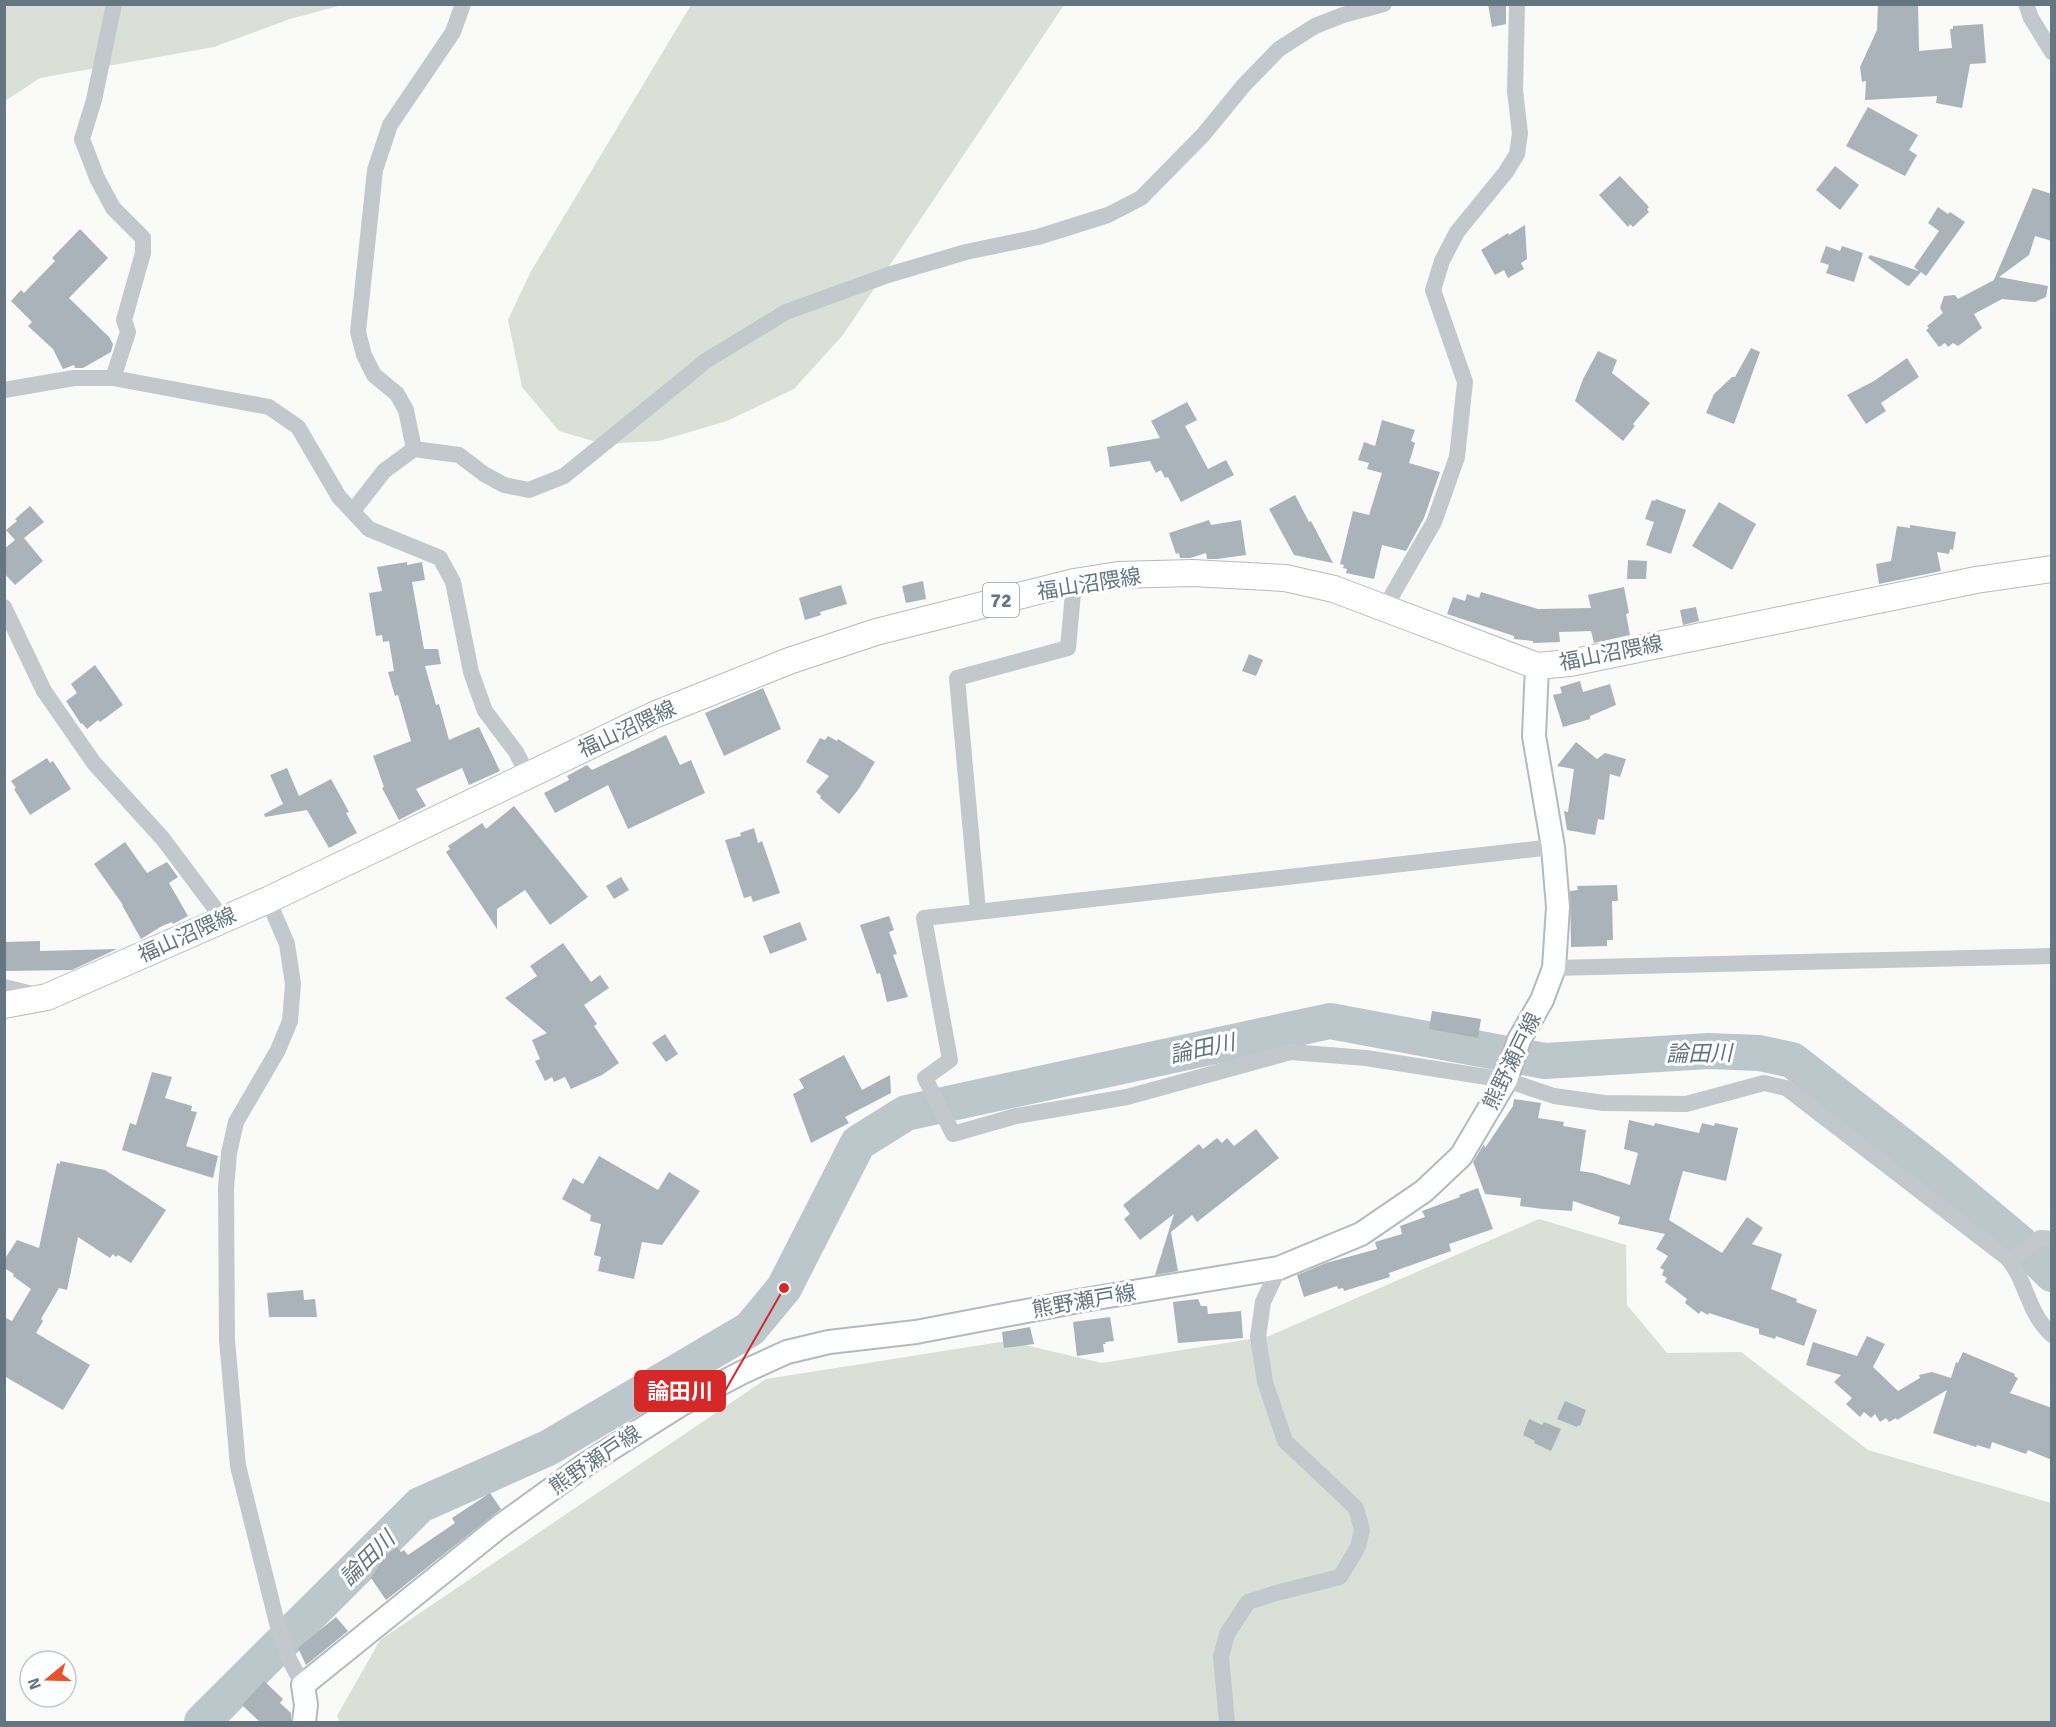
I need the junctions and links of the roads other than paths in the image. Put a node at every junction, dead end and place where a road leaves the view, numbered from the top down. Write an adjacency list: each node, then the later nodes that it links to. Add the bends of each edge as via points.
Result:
1 (114, 4): 7 (street, via 82,139 113,208 143,238 143,253 124,320 128,332)
2 (463, 4): 9 (street, via 453,32 390,125 375,170 358,332 374,375 397,394 406,410)
3 (1384, 4): 9 (street, via 1315,26 1279,49 1141,198 1108,215 888,275 786,312 706,360 564,476 529,490 504,485 459,454)
4 (1517, 4): 14 (street, via 1517,154 1457,232 1433,290 1465,382 1457,457 1434,522)
5 (2026, 4): 6 (street)
6 (2052, 52)
7 (113, 378): 8 (street, via 74,378); 10 (street, via 269,407 298,427 339,497)
8 (4, 390)
9 (414, 449): 10 (street, via 384,471)
10 (353, 511): 16 (street, via 369,529 440,558 453,582 471,672 485,711)
11 (2052, 569): 15 (main road, 福山沼隈線 / 72, via 1976,580 1570,663)
12 (1074, 582): 14 (main road, 福山沼隈線 / 72, via 1118,575 1285,578 1334,589); 16 (main road, 福山沼隈線 / 72, via 876,632 789,661 654,715); 19 (street, via 1068,648 957,678)
13 (4, 607): 20 (street, via 44,691 94,764 163,839)
14 (1384, 609): 15 (main road, 福山沼隈線 / 72)
15 (1537, 666): 17 (main road, 熊野瀬戸線, via 1534,736)
16 (528, 775): 18 (main road, 福山沼隈線 / 72)
17 (1553, 847): 19 (street); 22 (main road, 熊野瀬戸線, via 1558,907)
18 (268, 900): 20 (main road, 福山沼隈線 / 72); 31 (street, via 287,944 293,984 290,1021 278,1050 236,1122 229,1153 226,1340 238,1466 277,1623)
19 (978, 911): 26 (street, via 924,918 950,1060 925,1078 952,1134 1016,1116 1127,1097 1291,1052 1366,1058)
20 (224, 919): 24 (main road, 福山沼隈線 / 72)
21 (2052, 956): 22 (street)
22 (1554, 968): 26 (main road, 熊野瀬戸線, via 1542,1000 1519,1040)
23 (4, 987): 24 (street)
24 (47, 997): 25 (main road, 福山沼隈線 / 72)
25 (4, 1005)
26 (1506, 1080): 28 (street, via 1554,1096 1604,1103 1686,1104 1764,1083 1786,1088); 29 (main road, 熊野瀬戸線, via 1461,1156 1424,1191 1361,1234)
27 (2052, 1239): 28 (street, via 2040,1239)
28 (2010, 1261): 30 (street, via 2040,1324)
29 (1279, 1268): 31 (main road, 熊野瀬戸線, via 787,1352 680,1405 585,1465 499,1527); 33 (street, via 1263,1302 1258,1337 1265,1382 1285,1441 1356,1508 1362,1530 1358,1547 1340,1577 1248,1602 1227,1634 1221,1657)
30 (2052, 1335)
31 (303, 1685): 32 (main road)
32 (304, 1722)
33 (1227, 1722)

